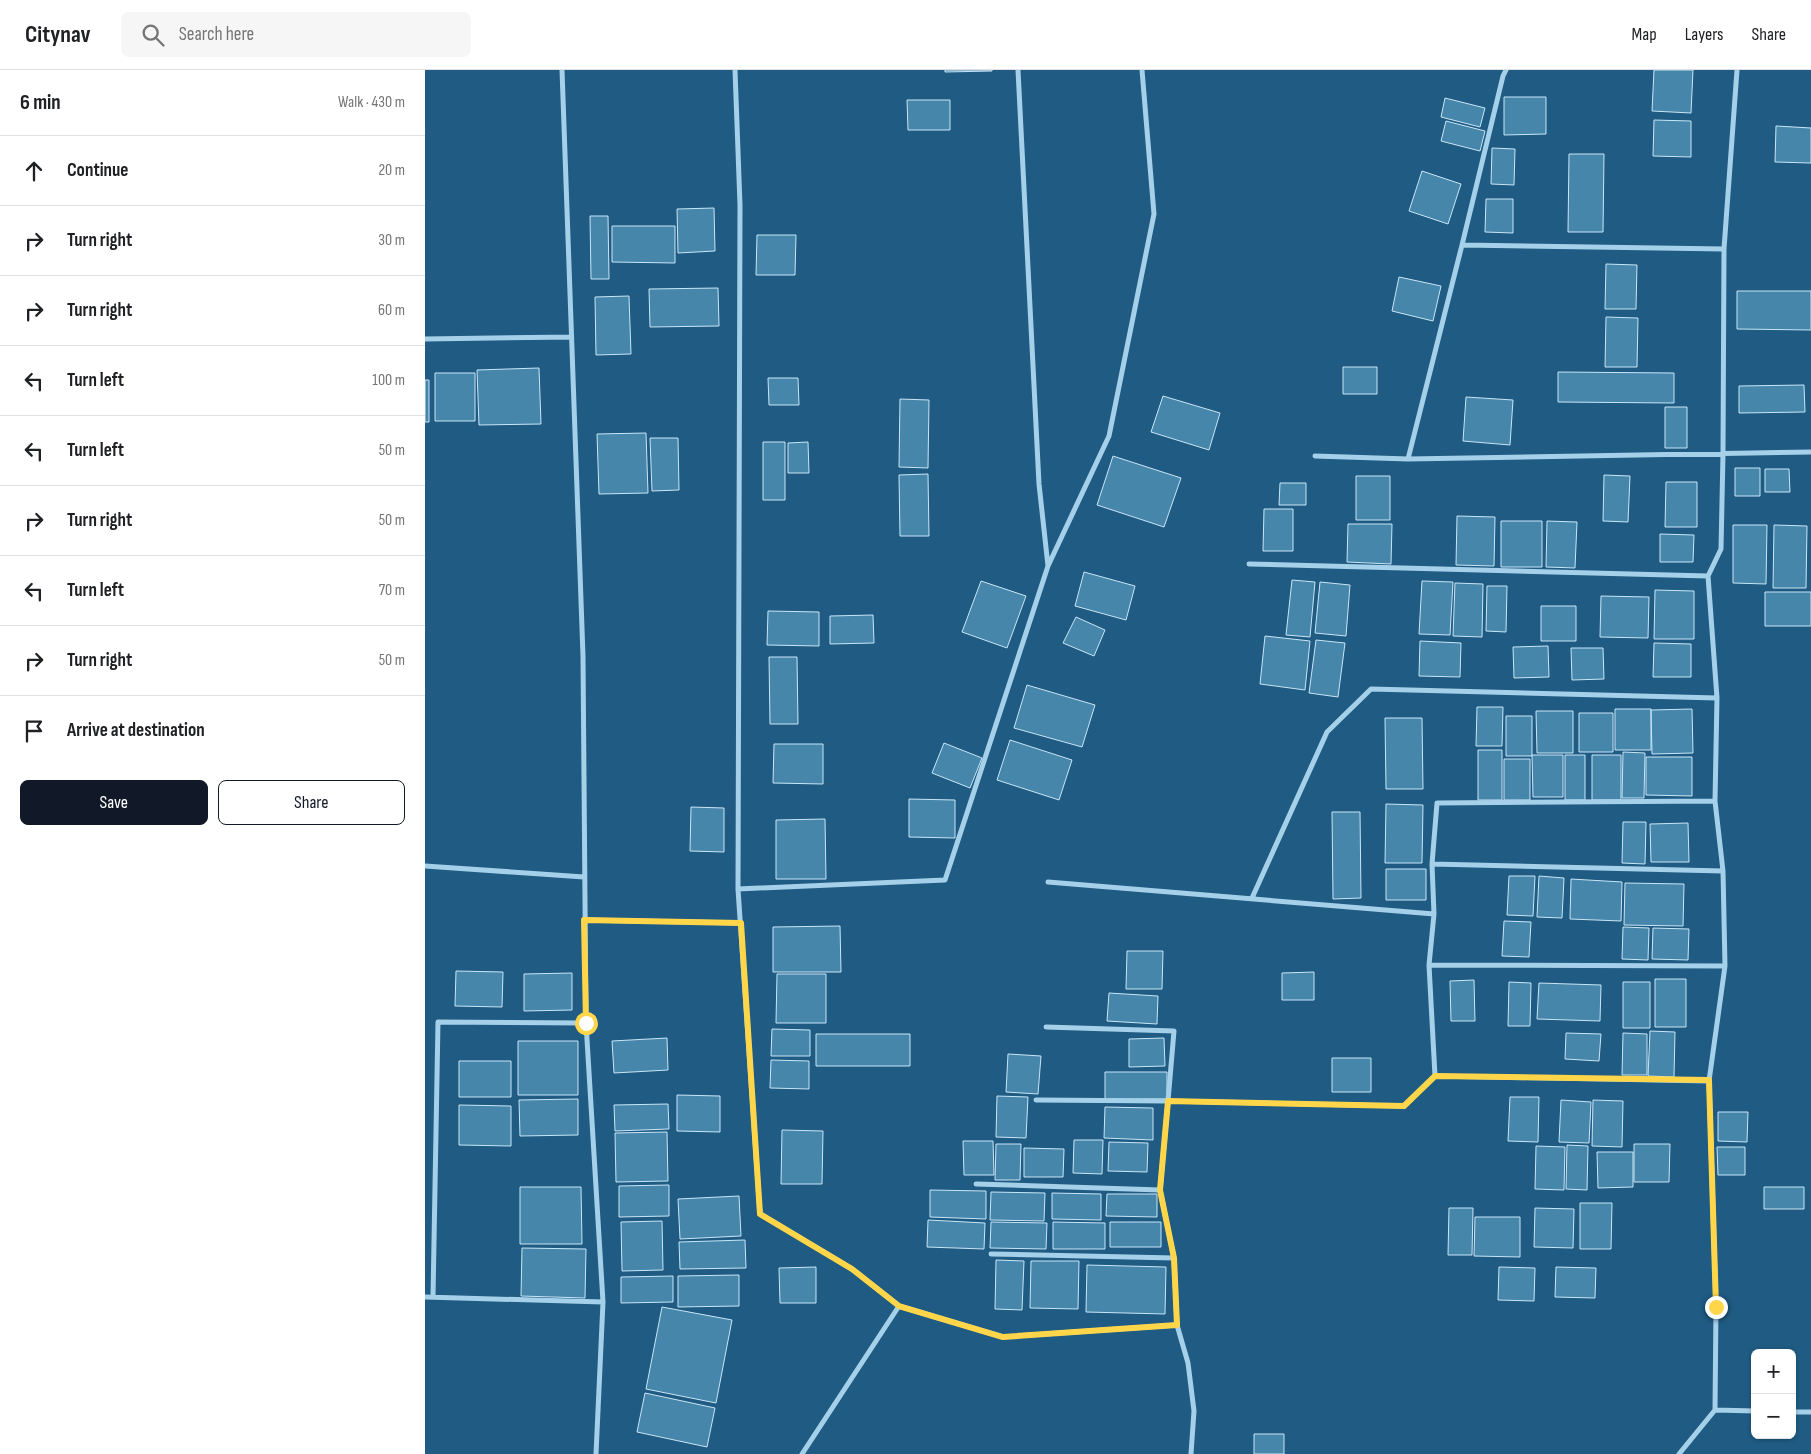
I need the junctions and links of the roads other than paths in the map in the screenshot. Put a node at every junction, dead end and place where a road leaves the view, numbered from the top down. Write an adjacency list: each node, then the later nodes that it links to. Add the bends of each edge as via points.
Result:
1 (561, 70): 9 (street)
2 (735, 70): 25 (street, via 740,205)
3 (1018, 70): 16 (street, via 1039,484)
4 (1142, 70): 16 (street, via 1154,214 1109,436)
5 (1506, 70): 7 (street)
6 (1737, 70): 8 (street)
7 (1462, 245): 8 (street); 14 (street)
8 (1724, 249): 12 (street)
9 (571, 337): 10 (street); 23 (street, via 583,656)
10 (425, 339)
11 (1811, 452): 12 (street)
12 (1723, 454): 14 (street); 17 (street, via 1721,550)
13 (1315, 456): 14 (street)
14 (1408, 459)
15 (1249, 564): 17 (street)
16 (1048, 566): 25 (street, via 945,880)
17 (1708, 576): 18 (street)
18 (1717, 698): 19 (street); 26 (street, via 1371,690 1327,732)
19 (1715, 801): 20 (street, via 1437,803); 22 (street)
20 (1432, 864): 22 (street); 27 (street)
21 (425, 866): 23 (street)
22 (1723, 871): 31 (street)
23 (584, 877): 28 (street)
24 (1048, 882): 26 (street)
25 (739, 889): 29 (street)
26 (1252, 898): 27 (street)
27 (1434, 914): 30 (street)
28 (584, 920): 29 (street); 32 (street)
29 (741, 923): 45 (street, via 760,1214 852,1269)
30 (1429, 965): 31 (street); 34 (street)
31 (1725, 966): 35 (street)
32 (586, 1023): 43 (street, via 438,1022); 44 (street)
33 (1046, 1027): 37 (street, via 1174,1031)
34 (1435, 1076): 35 (street); 37 (street, via 1404,1106)
35 (1709, 1080): 47 (street, via 1716,1307)
36 (1036, 1100): 37 (street)
37 (1168, 1101): 39 (street)
38 (976, 1184): 39 (street)
39 (1160, 1190): 41 (street)
40 (991, 1254): 41 (street)
41 (1174, 1258): 46 (street)
42 (425, 1297): 43 (street)
43 (433, 1297): 44 (street)
44 (603, 1302): 51 (street)
45 (899, 1306): 46 (street, via 1003,1337); 52 (street)
46 (1177, 1325): 53 (street, via 1188,1363 1194,1411)
47 (1715, 1410): 48 (street); 54 (street)
48 (1751, 1411)
49 (1796, 1412): 50 (street)
50 (1811, 1412)
51 (596, 1454)
52 (801, 1454)
53 (1191, 1454)
54 (1679, 1454)

